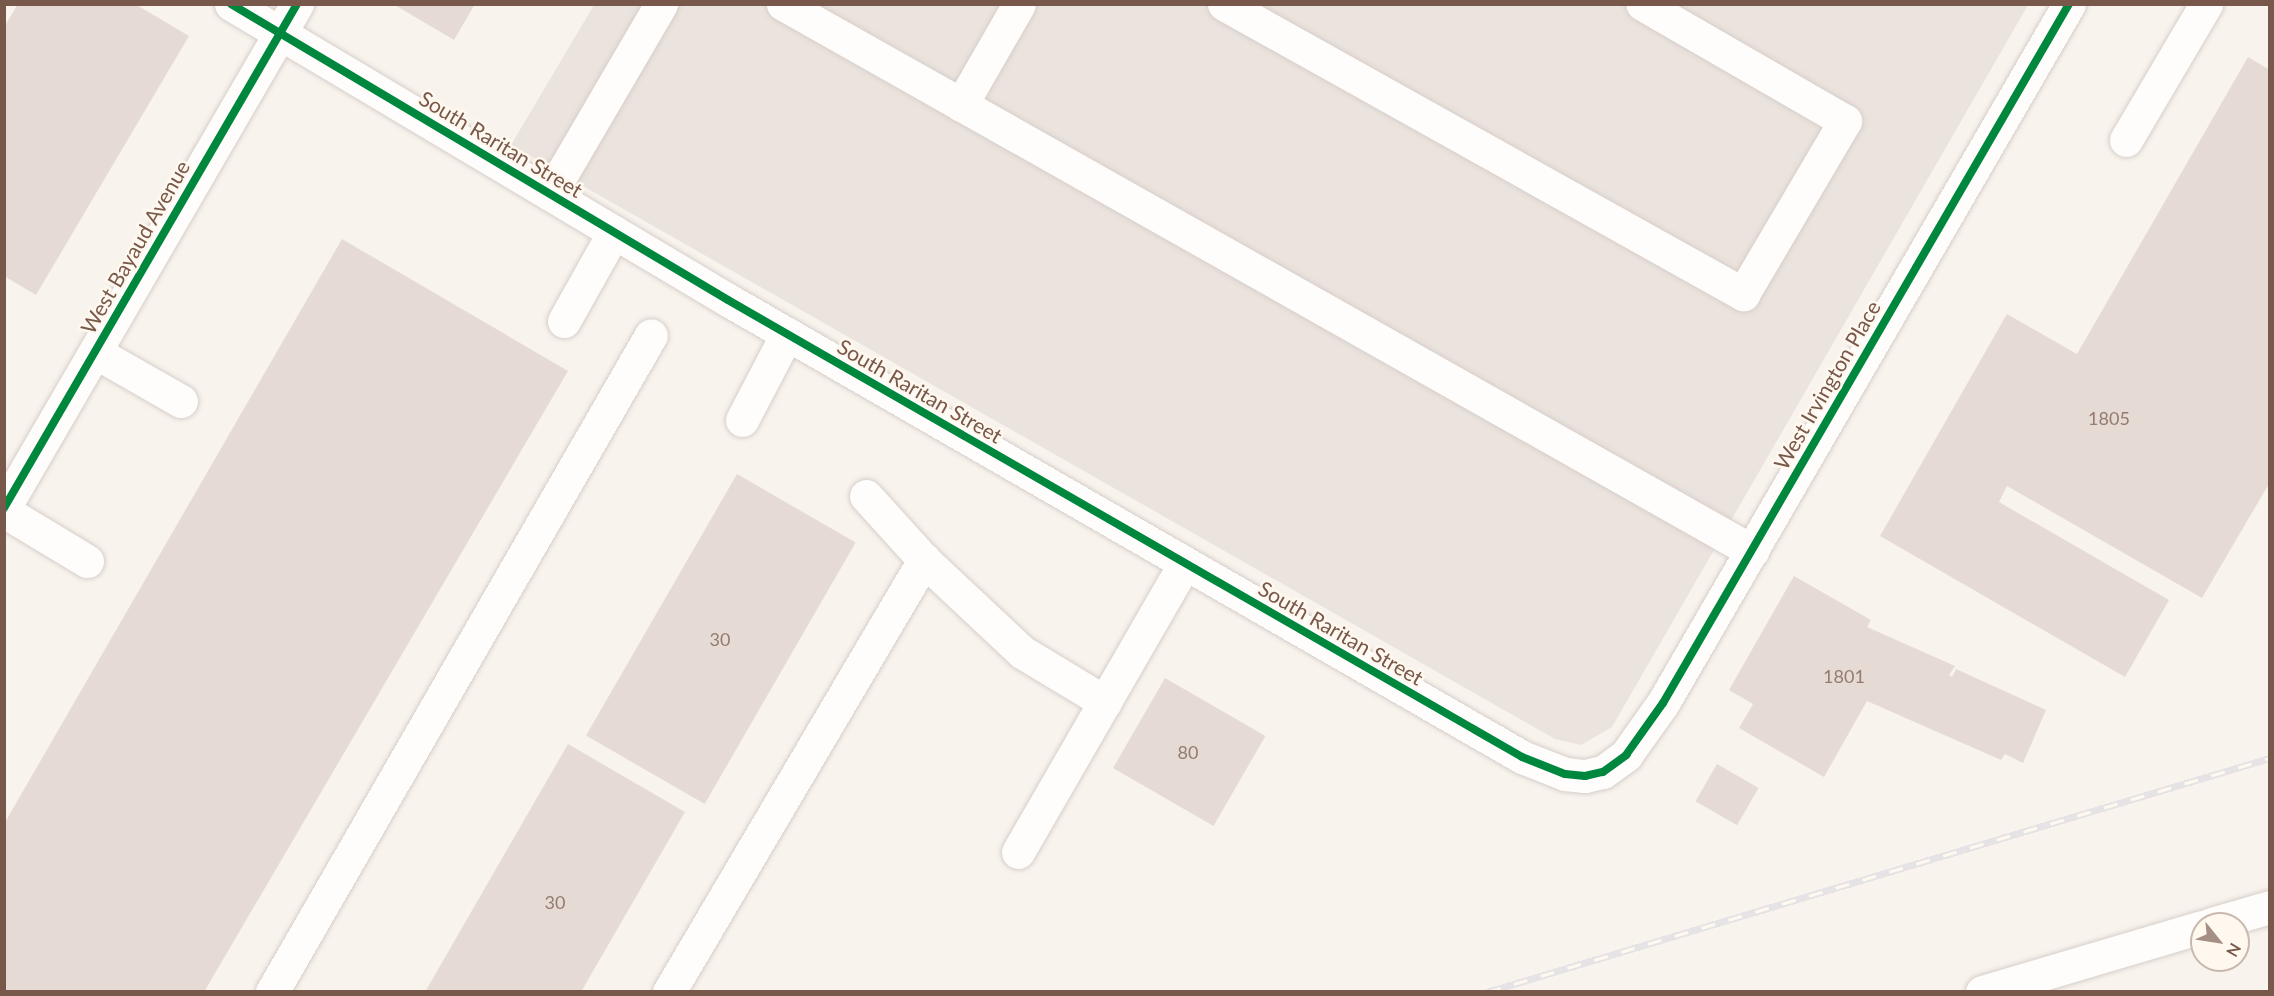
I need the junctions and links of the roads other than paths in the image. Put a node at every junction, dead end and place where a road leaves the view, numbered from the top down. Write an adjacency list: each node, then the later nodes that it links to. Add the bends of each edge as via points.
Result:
1 (231, 4): 10 (street, South Raritan Street)
2 (297, 4): 10 (street, West Bayaud Avenue)
3 (661, 4): 13 (street)
4 (783, 4): 11 (street)
5 (1019, 4): 11 (street)
6 (1224, 4): 7 (street, via 1743,294 1845,121)
7 (1642, 4)
8 (2069, 4): 23 (street, West Irvington Place)
9 (2206, 4): 12 (street)
10 (279, 34): 13 (street, South Raritan Street); 18 (street, West Bayaud Avenue)
11 (962, 105): 23 (street)
12 (2126, 140)
13 (550, 194): 14 (street, South Raritan Street)
14 (614, 232): 15 (street); 16 (street, South Raritan Street)
15 (564, 321)
16 (787, 334): 20 (street); 26 (street, South Raritan Street)
17 (651, 335): 33 (street)
18 (95, 352): 19 (street); 22 (street, West Bayaud Avenue)
19 (181, 401)
20 (742, 420)
21 (866, 496): 24 (street)
22 (4, 510): 25 (street)
23 (1752, 551): 28 (street, West Irvington Place, via 1646,730 1626,755)
24 (924, 560): 27 (street, via 1022,652); 34 (street)
25 (87, 561)
26 (1184, 564): 27 (street); 28 (street, South Raritan Street, via 1522,757 1565,774)
27 (1105, 702): 29 (street)
28 (1603, 772)
29 (1018, 852)
30 (2270, 907): 31 (street)
31 (2250, 913)
32 (2190, 931): 35 (street)
33 (272, 992)
34 (669, 992)
35 (1982, 992)

